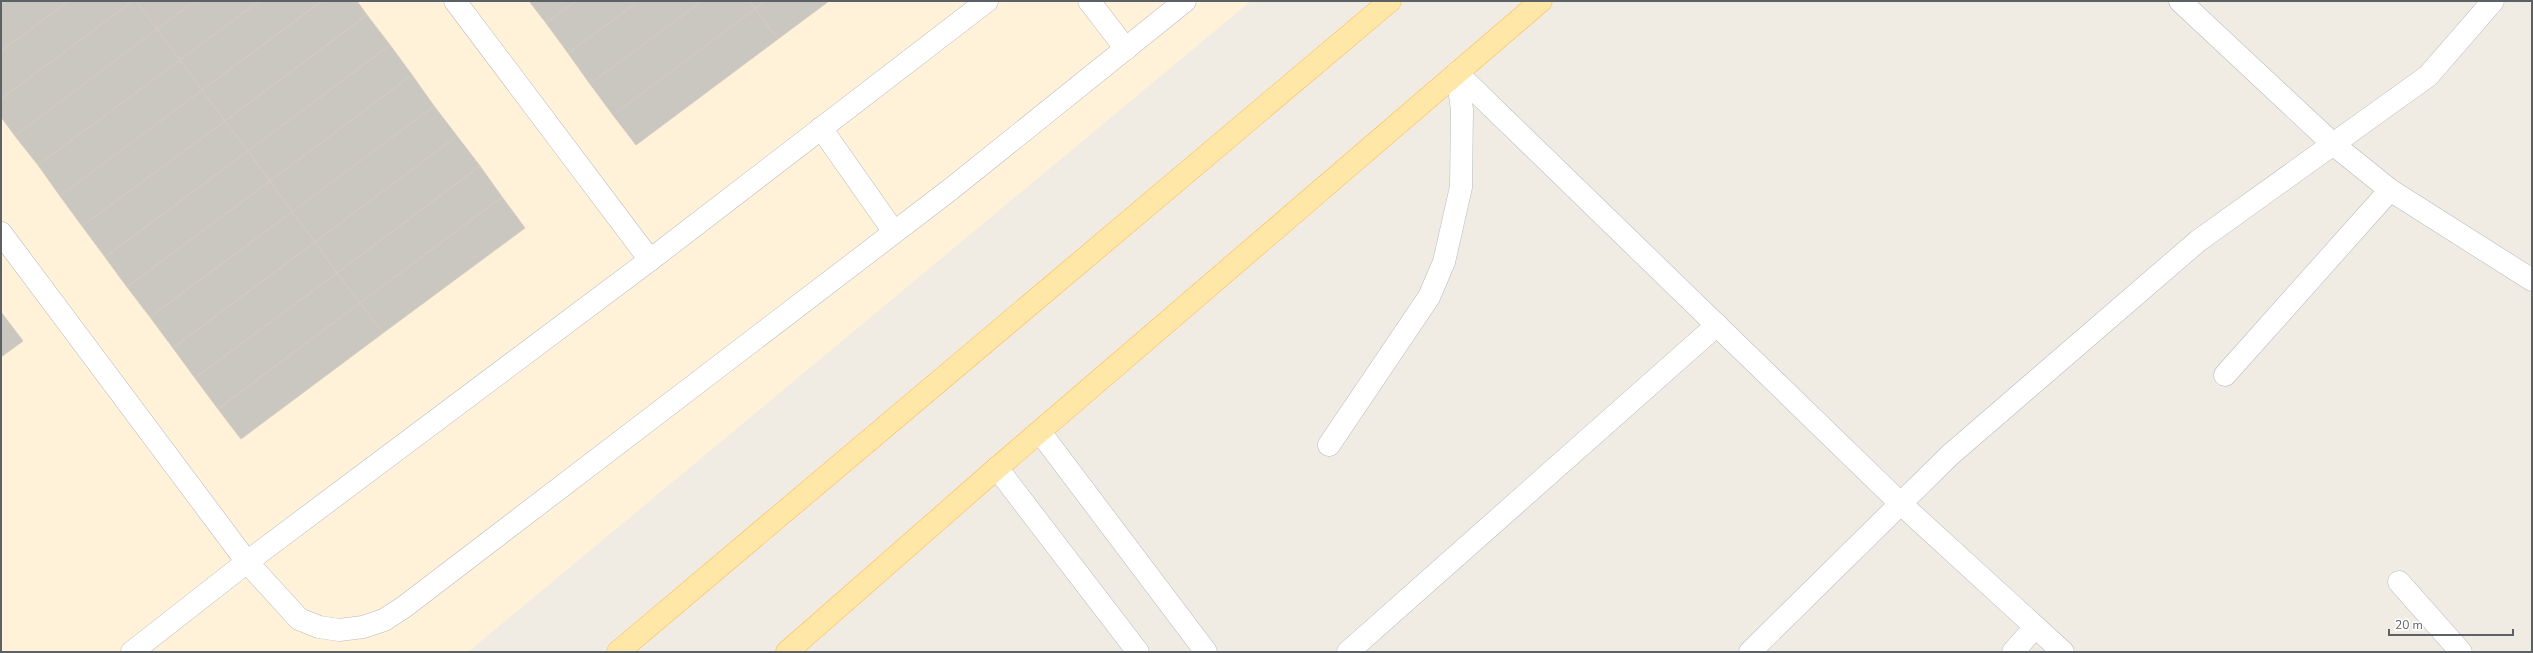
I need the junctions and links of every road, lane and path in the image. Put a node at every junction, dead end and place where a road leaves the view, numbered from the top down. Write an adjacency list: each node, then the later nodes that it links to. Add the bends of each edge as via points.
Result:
1 (455, 1): 16 (street)
2 (987, 1): 11 (street)
3 (1089, 1): 9 (street)
4 (1185, 1): 9 (street)
5 (1390, 1): 28 (main road)
6 (1541, 1): 10 (main road)
7 (2180, 1): 12 (street)
8 (2493, 1): 12 (street, via 2428,76)
9 (1126, 48): 14 (street)
10 (1457, 73): 18 (street); 20 (main road); 21 (street, via 1462,110 1461,187 1444,262 1429,297)
11 (821, 128): 14 (street); 16 (street)
12 (2333, 144): 13 (street); 23 (street, via 2198,241 1950,455)
13 (2390, 190): 17 (street); 19 (street)
14 (894, 232): 24 (street, via 384,620 363,628 339,630 299,619)
15 (1, 233): 24 (street)
16 (650, 260): 24 (street)
17 (2532, 280)
18 (1717, 325): 23 (street); 32 (street)
19 (2226, 375)
20 (1040, 432): 22 (main road); 31 (street)
21 (1329, 445)
22 (997, 468): 29 (main road); 30 (street)
23 (1901, 504): 26 (street); 33 (street)
24 (247, 562): 27 (street)
25 (2399, 582): 36 (street)
26 (2035, 627): 34 (street); 35 (street)
27 (132, 652)
28 (618, 652)
29 (787, 652)
30 (1138, 652)
31 (1206, 652)
32 (1348, 652)
33 (1750, 652)
34 (2014, 652)
35 (2062, 652)
36 (2461, 652)

